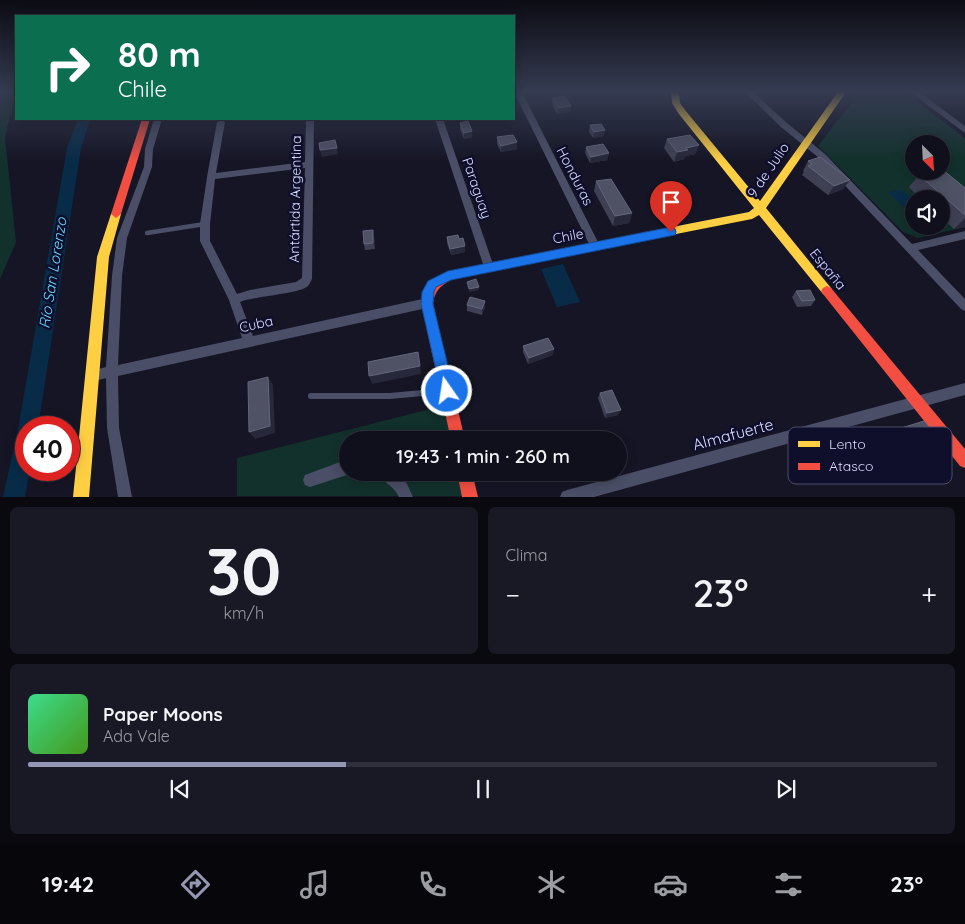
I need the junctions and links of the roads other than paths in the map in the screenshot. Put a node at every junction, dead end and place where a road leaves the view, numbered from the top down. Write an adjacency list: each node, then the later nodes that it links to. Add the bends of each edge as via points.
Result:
1 (529, 115): 19 (street, Honduras)
2 (684, 115): 15 (street, España)
3 (775, 115): 12 (street)
4 (825, 115): 12 (street, 9 de Julio)
5 (945, 115): 11 (street)
6 (146, 120): 27 (street, via 103,257)
7 (158, 120): 26 (street, via 149,149 148,167 122,238 112,347)
8 (310, 120): 13 (street, Antártida Argentina)
9 (439, 120): 21 (street, Paraguay)
10 (221, 122): 14 (street)
11 (965, 130)
12 (805, 142): 15 (street, 9 de Julio); 20 (street)
13 (310, 164): 14 (street); 22 (street, Antártida Argentina, via 307,279 298,286)
14 (211, 177): 16 (street)
15 (756, 212): 19 (street, Chile); 31 (street, España)
16 (205, 224): 17 (lane); 22 (street, via 207,246)
17 (147, 233)
18 (965, 235): 20 (street)
19 (594, 246): 21 (street, Chile)
20 (910, 248): 24 (street)
21 (489, 266): 23 (street, Chile, via 448,276 432,284)
22 (234, 300): 25 (street)
23 (427, 304): 25 (street, Cuba); 29 (street)
24 (965, 306)
25 (249, 341): 26 (street, Cuba)
26 (113, 370): 27 (street, Cuba); 43 (street, via 113,428)
27 (91, 376): 42 (street)
28 (965, 389): 31 (street, Almafuerte)
29 (447, 391): 30 (lane, via 390,396); 34 (street)
30 (311, 396)
31 (918, 402): 32 (street, Almafuerte); 33 (street, España)
32 (825, 427)
33 (938, 427)
34 (456, 431)
35 (788, 437): 46 (street, Almafuerte)
36 (952, 445): 37 (street, España)
37 (965, 461)
38 (339, 469): 39 (street)
39 (310, 480)
40 (397, 481): 44 (street)
41 (466, 481): 45 (street)
42 (81, 496)
43 (125, 496)
44 (406, 496)
45 (470, 496)
46 (567, 496)

